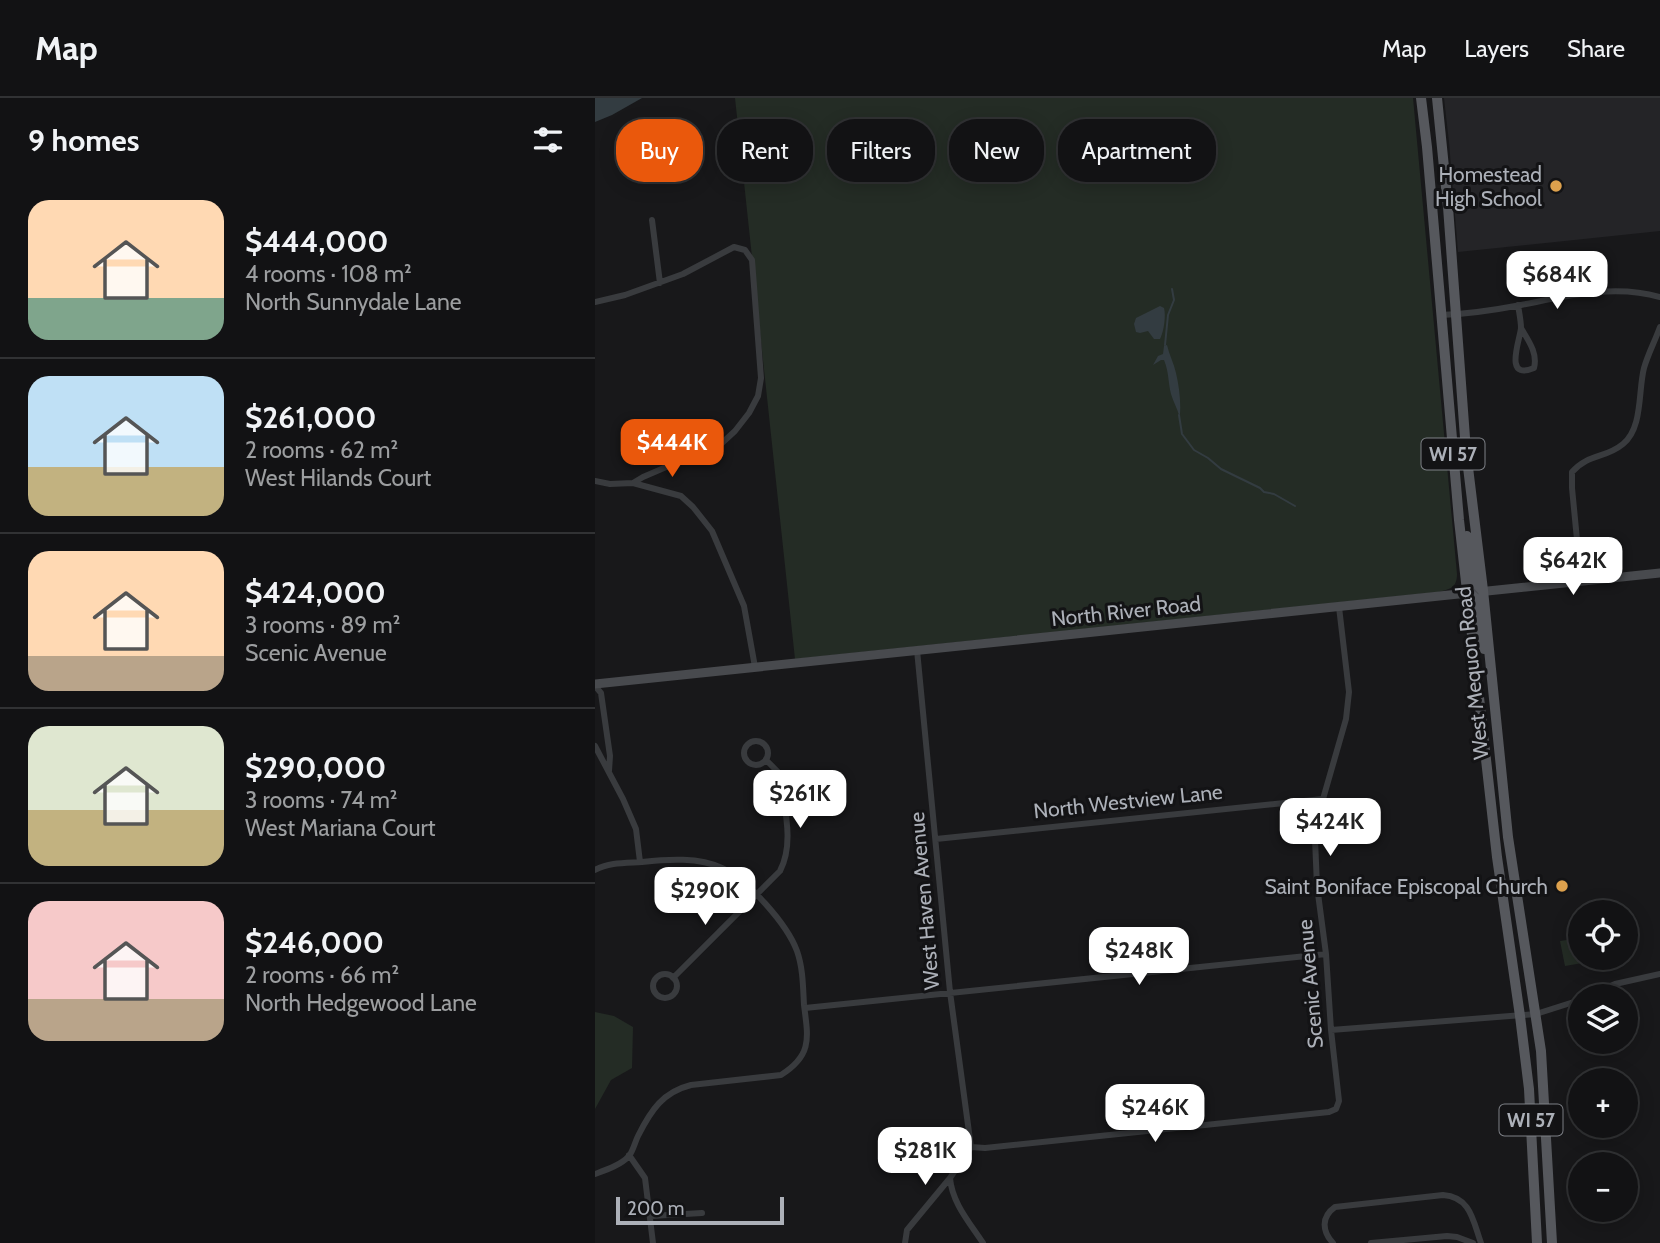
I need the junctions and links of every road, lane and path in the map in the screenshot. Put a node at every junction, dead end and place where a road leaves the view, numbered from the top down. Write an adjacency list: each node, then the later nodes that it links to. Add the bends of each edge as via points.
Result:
1 (1421, 98): 8 (main road, West Mequon Road / WI 57)
2 (1437, 98): 9 (main road, West Mequon Road / WI 57)
3 (652, 220): 4 (street)
4 (660, 283): 6 (street); 13 (street, via 734,247 745,250 752,260 761,378 749,413 722,443)
5 (1660, 297): 7 (street, via 1607,291)
6 (595, 302)
7 (1518, 305): 9 (street); 11 (street)
8 (1441, 315): 9 (street); 14 (main road, West Mequon Road / WI 57)
9 (1456, 315): 17 (main road, West Mequon Road / WI 57)
10 (1660, 327): 16 (street, via 1645,366 1634,429 1624,444 1579,463 1572,472)
11 (1521, 328): 11 (street, via 1536,361 1527,371 1516,365)
12 (595, 481): 13 (street)
13 (633, 483): 21 (street, via 681,496 712,531 742,603)
14 (1459, 520): 17 (main road, via 1467,534 1474,581); 18 (main road, West Mequon Road / WI 57)
15 (1660, 573): 16 (street, North River Road)
16 (1581, 581): 17 (street, North River Road)
17 (1483, 590): 18 (street, North River Road); 22 (main road, West Mequon Road / WI 57)
18 (1468, 592): 19 (street, North River Road); 22 (main road, via 1476,600); 42 (main road, West Mequon Road / WI 57)
19 (1339, 607): 20 (street, North River Road); 27 (street, Scenic Avenue, via 1349,692)
20 (917, 650): 21 (street, North River Road); 28 (street, West Haven Avenue)
21 (755, 667): 23 (street, North River Road)
22 (1491, 669): 41 (main road, West Mequon Road / WI 57, via 1510,851)
23 (595, 685): 26 (street, via 601,693)
24 (595, 746): 26 (street)
25 (766, 760): 33 (street, via 782,782 788,843 780,871)
26 (609, 773): 30 (street, via 636,829)
27 (1323, 799): 28 (street, North Westview Lane); 34 (street, Scenic Avenue, via 1315,839)
28 (936, 839): 38 (street, West Haven Avenue)
29 (595, 862): 31 (street)
30 (640, 862): 31 (street); 33 (street, via 694,861 722,868)
31 (604, 865): 32 (street)
32 (595, 870)
33 (757, 895): 36 (street); 40 (street, via 797,952)
34 (1326, 954): 38 (street); 43 (street, Scenic Avenue)
35 (1660, 974): 37 (street)
36 (673, 978)
37 (1615, 984)
38 (950, 992): 40 (street); 44 (street, West Haven Avenue)
39 (1568, 1004): 41 (street)
40 (805, 1008): 45 (street, via 808,1036 794,1067 781,1074 691,1084 669,1093 652,1110)
41 (1536, 1014): 42 (street); 58 (main road, West Mequon Road / WI 57)
42 (1520, 1016): 43 (street); 57 (main road, West Mequon Road / WI 57, via 1529,1089)
43 (1331, 1030): 44 (street, Scenic Avenue, via 1336,1109)
44 (971, 1147): 47 (street)
45 (629, 1156): 46 (street); 49 (street, via 645,1178)
46 (595, 1174)
47 (950, 1178): 51 (street, via 907,1230); 52 (street, via 955,1200)
48 (702, 1213): 49 (street)
49 (650, 1216): 50 (street)
50 (653, 1243)
51 (905, 1243)
52 (983, 1243)
53 (1333, 1243): 56 (street, via 1324,1219 1335,1207 1443,1195 1468,1207)
54 (1371, 1243): 55 (street, via 1447,1236)
55 (1472, 1243)
56 (1481, 1243)
57 (1537, 1243)
58 (1552, 1243)

